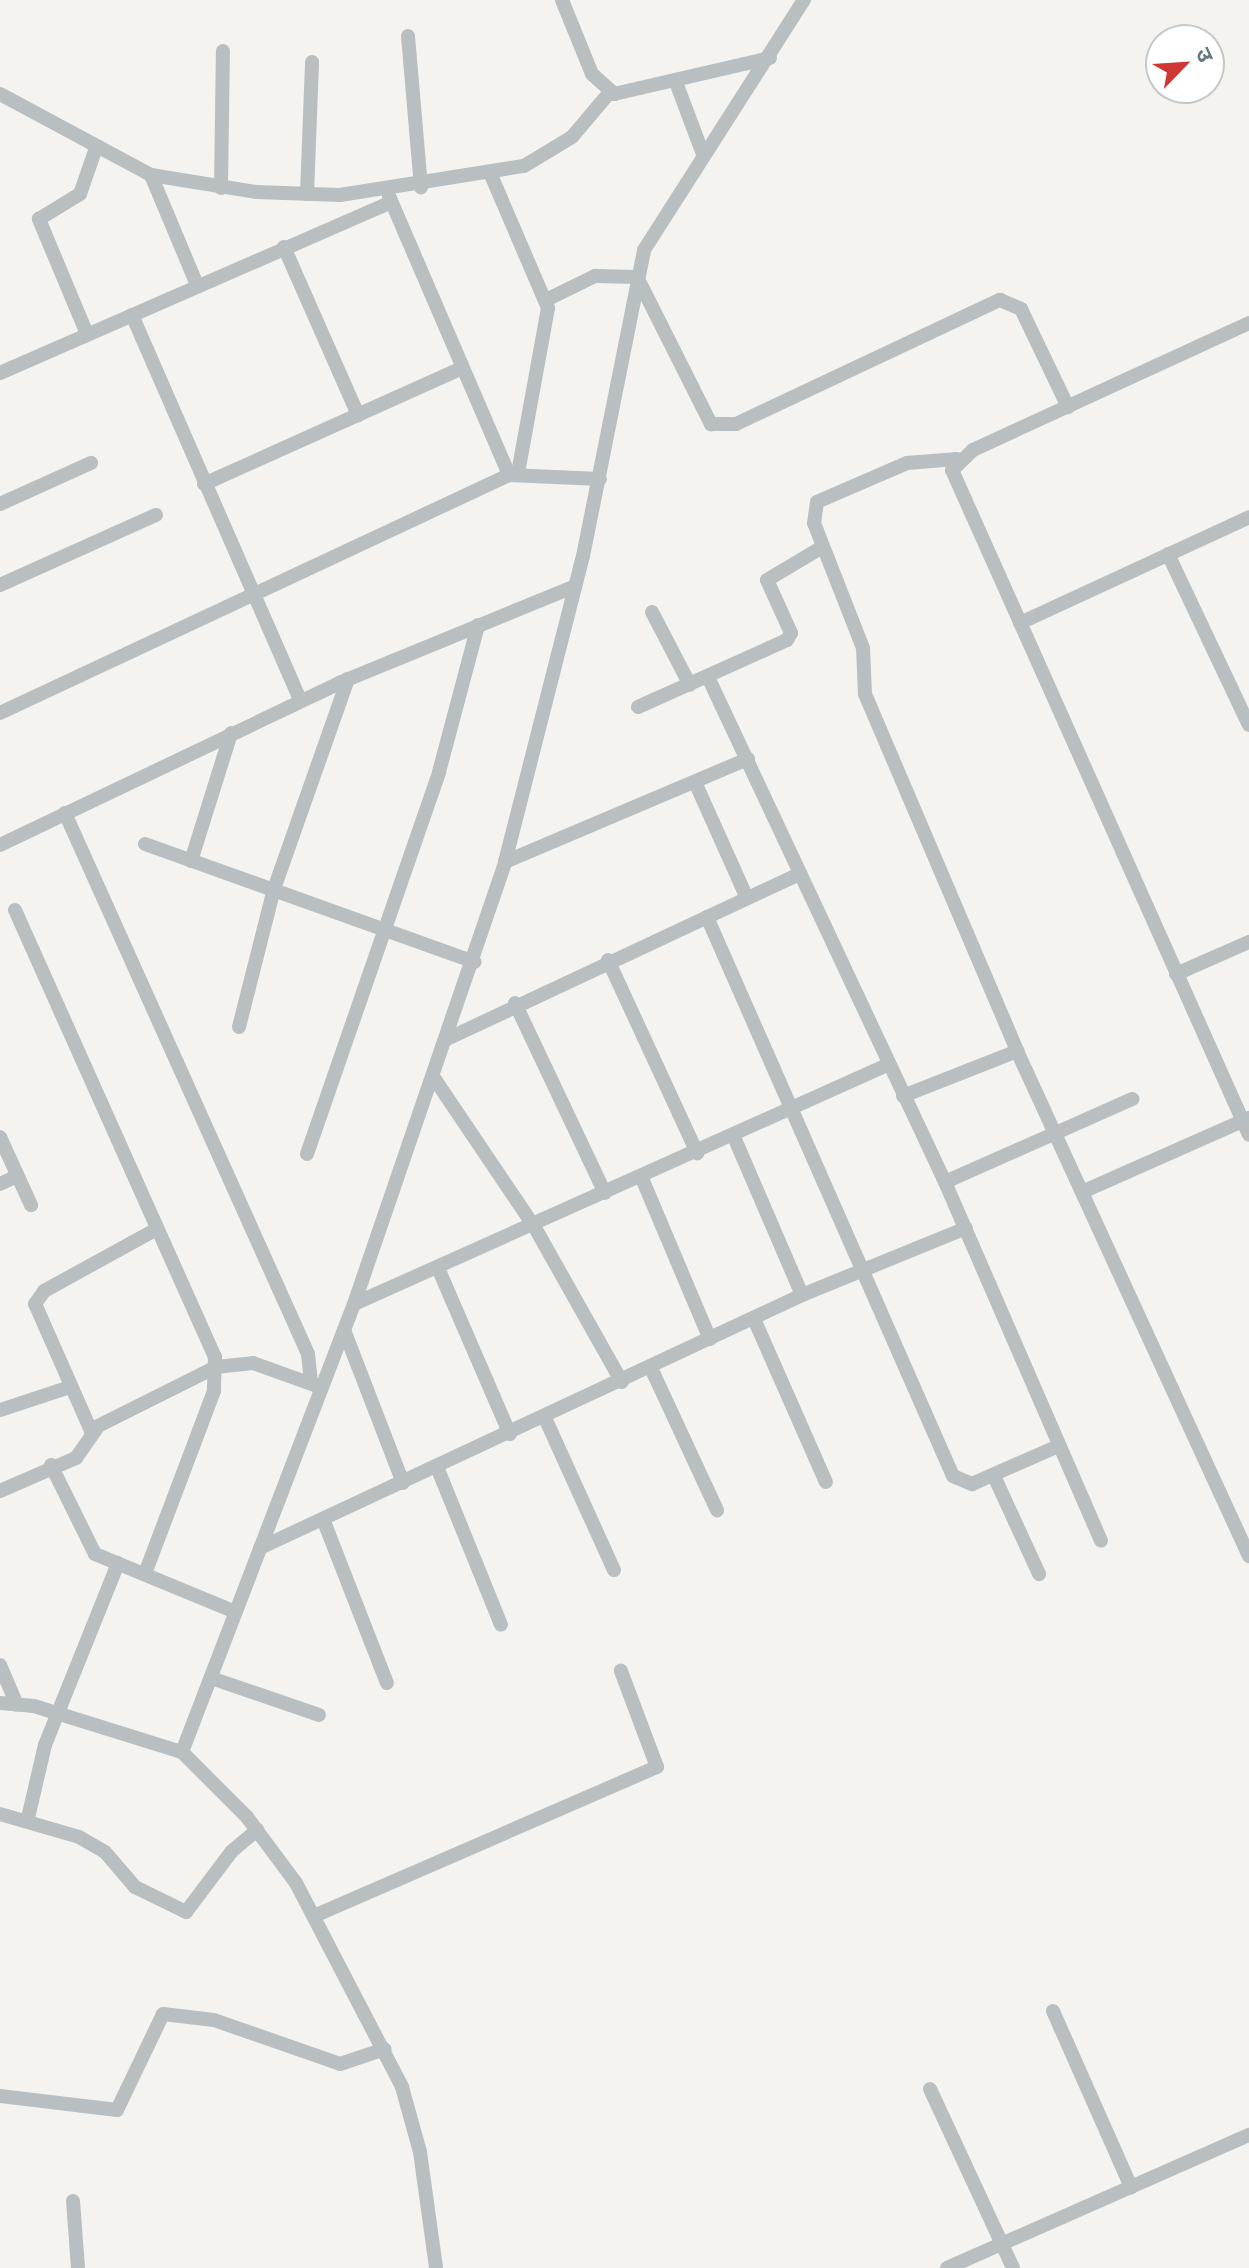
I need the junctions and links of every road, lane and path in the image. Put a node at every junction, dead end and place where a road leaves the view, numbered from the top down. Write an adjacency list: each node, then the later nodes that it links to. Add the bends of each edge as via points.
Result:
1 (562, 0): 8 (street, via 592,74)
2 (804, 0): 5 (street)
3 (408, 36): 14 (street)
4 (223, 51): 15 (street)
5 (770, 58): 7 (street); 11 (street)
6 (312, 62): 16 (street)
7 (677, 85): 8 (street); 11 (street)
8 (609, 93): 13 (street, via 555,150)
9 (0, 94): 10 (street)
10 (95, 151): 12 (street); 24 (street, via 80,194 39,219)
11 (703, 154): 19 (street, via 652,230)
12 (151, 175): 15 (street); 20 (street)
13 (491, 175): 14 (street); 21 (street)
14 (421, 187): 17 (street)
15 (221, 188): 16 (street)
16 (307, 194): 17 (street)
17 (389, 197): 18 (street); 25 (street)
18 (284, 247): 20 (street); 28 (street)
19 (637, 277): 21 (street, via 595,276); 27 (street, via 711,424 736,424 1000,300 1021,309); 32 (street)
20 (197, 285): 22 (street)
21 (546, 300): 31 (street)
22 (132, 315): 24 (street); 33 (street)
23 (1249, 323): 27 (street)
24 (87, 334): 26 (street)
25 (462, 368): 28 (street); 31 (street)
26 (0, 373)
27 (1068, 407): 29 (street)
28 (358, 415): 33 (street)
29 (957, 459): 37 (street, via 907,463 817,502 812,512); 43 (street, via 956,483)
30 (91, 463): 34 (street)
31 (513, 474): 32 (street); 41 (street)
32 (600, 479): 40 (street)
33 (204, 484): 41 (street)
34 (0, 504)
35 (156, 515): 39 (street)
36 (1249, 517): 38 (street)
37 (821, 548): 45 (street, via 767,580 790,637); 73 (street, via 863,648 865,694)
38 (1168, 554): 43 (street); 51 (street)
39 (0, 585)
40 (575, 586): 44 (street); 59 (street)
41 (254, 596): 48 (street); 50 (street)
42 (652, 612): 47 (street)
43 (1020, 623): 69 (street)
44 (478, 625): 46 (street); 65 (street, via 439,772)
45 (708, 677): 47 (street); 53 (street)
46 (348, 679): 48 (street); 61 (street)
47 (690, 685): 49 (street)
48 (300, 700): 52 (street)
49 (638, 707)
50 (0, 713)
51 (1249, 725)
52 (231, 733): 55 (street); 58 (street)
53 (748, 759): 54 (street); 60 (street)
54 (695, 782): 59 (street); 62 (street)
55 (65, 813): 57 (street); 105 (street, via 308,1354)
56 (145, 844): 58 (street)
57 (0, 845)
58 (191, 861): 61 (street)
59 (505, 862): 68 (street)
60 (800, 874): 62 (street); 74 (street)
61 (274, 889): 65 (street); 71 (street)
62 (747, 898): 64 (street)
63 (15, 910): 94 (street)
64 (707, 917): 67 (street); 78 (street)
65 (383, 926): 68 (street); 84 (street)
66 (1249, 942): 69 (street)
67 (608, 960): 70 (street); 83 (street)
68 (474, 962): 72 (street)
69 (1176, 974): 79 (street)
70 (515, 1003): 72 (street); 90 (street)
71 (239, 1027)
72 (447, 1039): 75 (street)
73 (1017, 1051): 76 (street); 80 (street)
74 (887, 1065): 76 (street); 78 (street)
75 (434, 1078): 92 (street); 98 (street)
76 (903, 1096): 87 (street)
77 (1132, 1099): 80 (street)
78 (793, 1109): 82 (street); 96 (street)
79 (1247, 1124): 89 (street)
80 (1054, 1135): 87 (street); 89 (street)
81 (0, 1137): 85 (street)
82 (734, 1137): 83 (street); 97 (street)
83 (697, 1153): 86 (street)
84 (307, 1154)
85 (17, 1176): 88 (street); 91 (street)
86 (641, 1176): 90 (street); 101 (street)
87 (945, 1182): 93 (street)
88 (0, 1184)
89 (1082, 1192): 121 (street)
90 (605, 1193): 92 (street)
91 (31, 1205)
92 (534, 1226): 95 (street); 104 (street)
93 (966, 1228): 96 (street); 111 (street)
94 (157, 1229): 102 (street); 106 (street, via 38,1296 38,1316)
95 (438, 1268): 98 (street); 110 (street)
96 (863, 1269): 97 (street); 114 (street, via 953,1476 966,1484)
97 (802, 1295): 99 (street)
98 (354, 1304): 100 (street)
99 (754, 1319): 101 (street); 115 (street)
100 (344, 1330): 105 (street); 116 (street)
101 (710, 1339): 103 (street)
102 (216, 1367): 105 (street, via 253,1363); 109 (street); 125 (street, via 214,1391)
103 (651, 1368): 104 (street); 118 (street)
104 (622, 1382): 108 (street)
105 (316, 1386): 122 (street)
106 (70, 1387): 107 (street); 109 (street)
107 (0, 1410)
108 (545, 1418): 110 (street); 124 (street)
109 (92, 1433): 112 (street, via 83,1454)
110 (510, 1434): 113 (street)
111 (1058, 1446): 114 (street); 120 (street)
112 (51, 1465): 117 (street); 123 (street, via 86,1545)
113 (437, 1467): 116 (street); 128 (street)
114 (994, 1476): 126 (street)
115 (826, 1482)
116 (403, 1483): 119 (street)
117 (0, 1491)
118 (717, 1510)
119 (323, 1519): 122 (street); 132 (street)
120 (1101, 1540)
121 (1247, 1546)
122 (260, 1548): 127 (street)
123 (118, 1563): 125 (street); 135 (street)
124 (614, 1570)
125 (145, 1574): 127 (street)
126 (1039, 1574)
127 (236, 1612): 131 (street)
128 (501, 1625)
129 (0, 1665): 134 (street)
130 (621, 1671): 141 (street, via 657,1767)
131 (211, 1678): 136 (street); 137 (street)
132 (387, 1683)
133 (0, 1703): 134 (street)
134 (17, 1705): 135 (street)
135 (57, 1713): 137 (street); 139 (street)
136 (319, 1715)
137 (182, 1752): 140 (street)
138 (0, 1814): 139 (street)
139 (28, 1818): 140 (street, via 95,1846 135,1887 186,1912)
140 (257, 1830): 141 (street)
141 (314, 1916): 143 (street)
142 (1053, 2011): 147 (street)
143 (385, 2049): 145 (street, via 340,2064 214,2020 163,2014 117,2110); 151 (street, via 414,2119)
144 (930, 2089): 149 (street)
145 (0, 2096)
146 (1249, 2135): 147 (street)
147 (1131, 2187): 149 (street)
148 (73, 2201): 150 (street)
149 (1002, 2243): 152 (street); 153 (street)
150 (78, 2268)
151 (436, 2268)
152 (947, 2268)
153 (1013, 2268)

